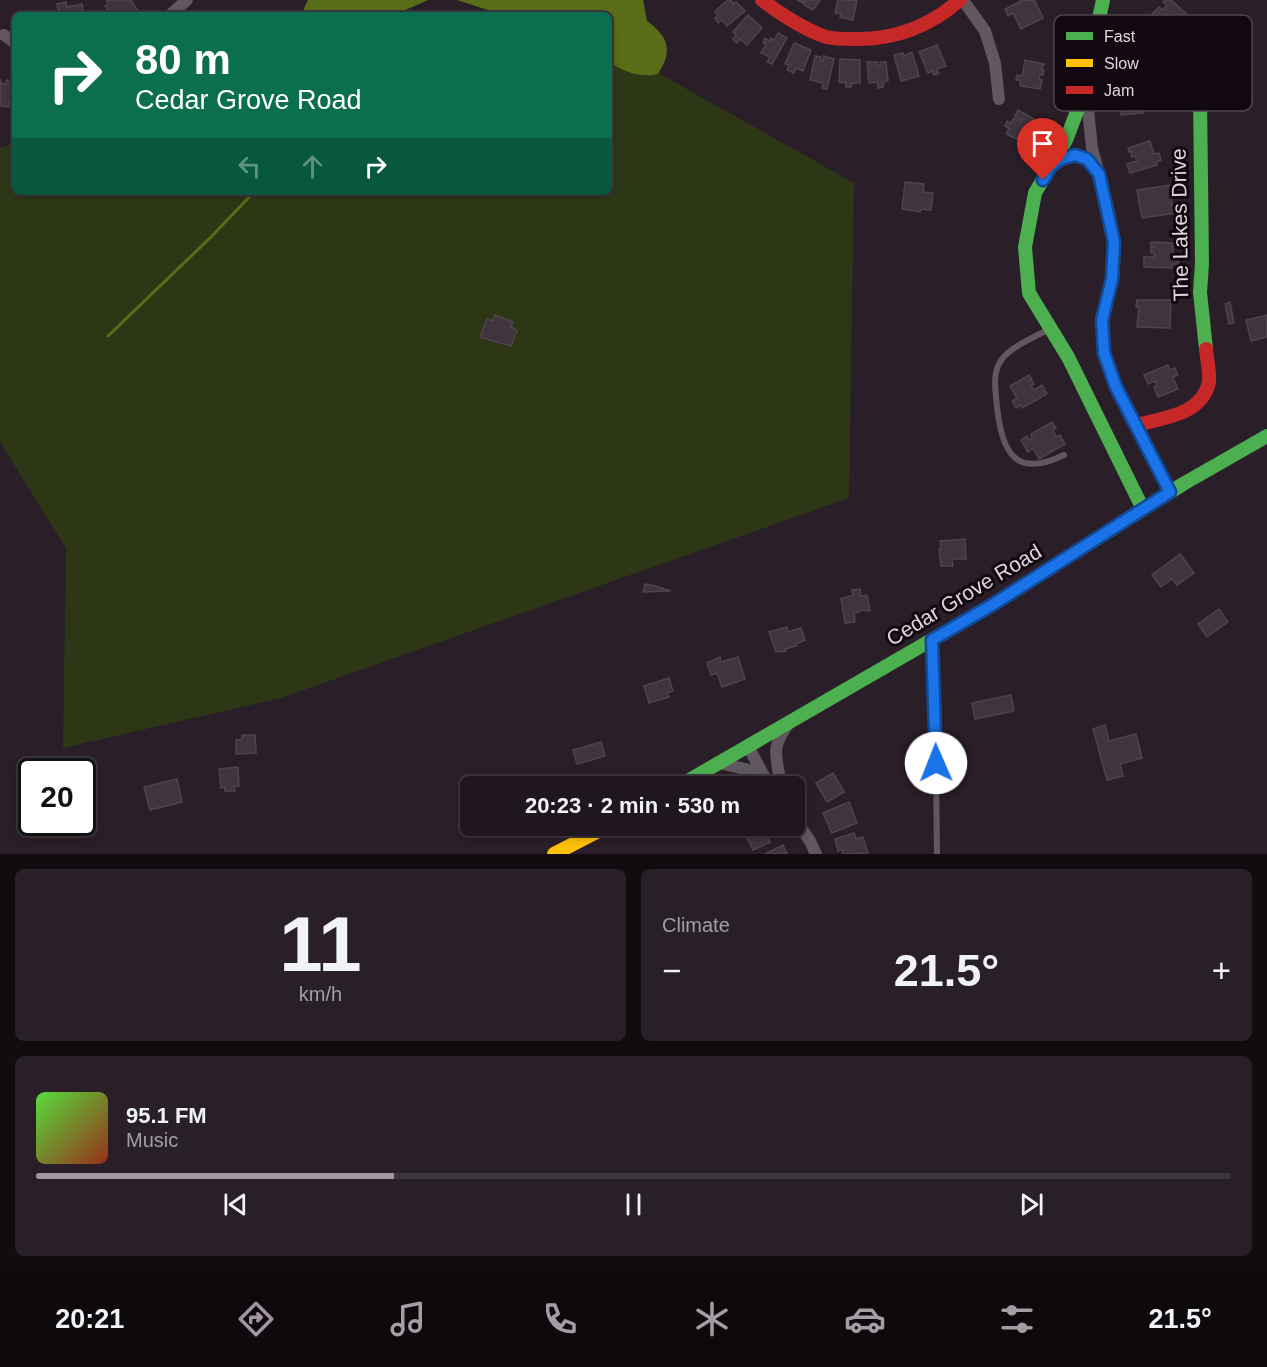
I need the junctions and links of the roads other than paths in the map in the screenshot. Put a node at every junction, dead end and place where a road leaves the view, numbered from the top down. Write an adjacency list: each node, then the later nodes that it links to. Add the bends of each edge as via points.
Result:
1 (187, 0): 5 (street)
2 (762, 0): 3 (street, via 789,20 829,38 872,41 905,34 944,15)
3 (962, 0): 9 (street, via 985,31 995,63)
4 (1104, 0): 6 (street)
5 (173, 12)
6 (1100, 15)
7 (4, 35): 8 (street)
8 (12, 41)
9 (999, 99)
10 (1077, 111): 13 (street)
11 (1088, 111): 14 (street)
12 (1200, 111): 16 (street, The Lakes Drive, via 1200,292 1209,381 1202,399 1185,412)
13 (1051, 166): 14 (street, via 1075,155 1087,159); 15 (street, via 1035,193 1025,247 1029,293)
14 (1099, 174): 16 (street, via 1114,242 1112,279 1102,320 1104,353)
15 (1050, 328): 18 (lane, via 1004,356 996,371 996,399 1004,444 1014,457 1030,465); 20 (street)
16 (1136, 425): 19 (street)
17 (1267, 436): 19 (street, Cedar Grove Road)
18 (1064, 455)
19 (1170, 492): 20 (street, Cedar Grove Road)
20 (1143, 509): 21 (street, Cedar Grove Road)
21 (932, 640): 22 (street, Cedar Grove Road); 35 (lane)
22 (789, 722): 23 (street, Cedar Grove Road); 30 (street, via 777,740)
23 (761, 738): 24 (street, Cedar Grove Road); 29 (street)
24 (748, 746): 25 (street, Cedar Grove Road); 28 (street)
25 (718, 763): 26 (street, Cedar Grove Road); 27 (street, via 749,770)
26 (696, 776)
27 (757, 776)
28 (763, 776)
29 (779, 776)
30 (781, 776)
31 (805, 834): 34 (street)
32 (589, 836): 33 (street)
33 (554, 854)
34 (816, 854)
35 (937, 854)

